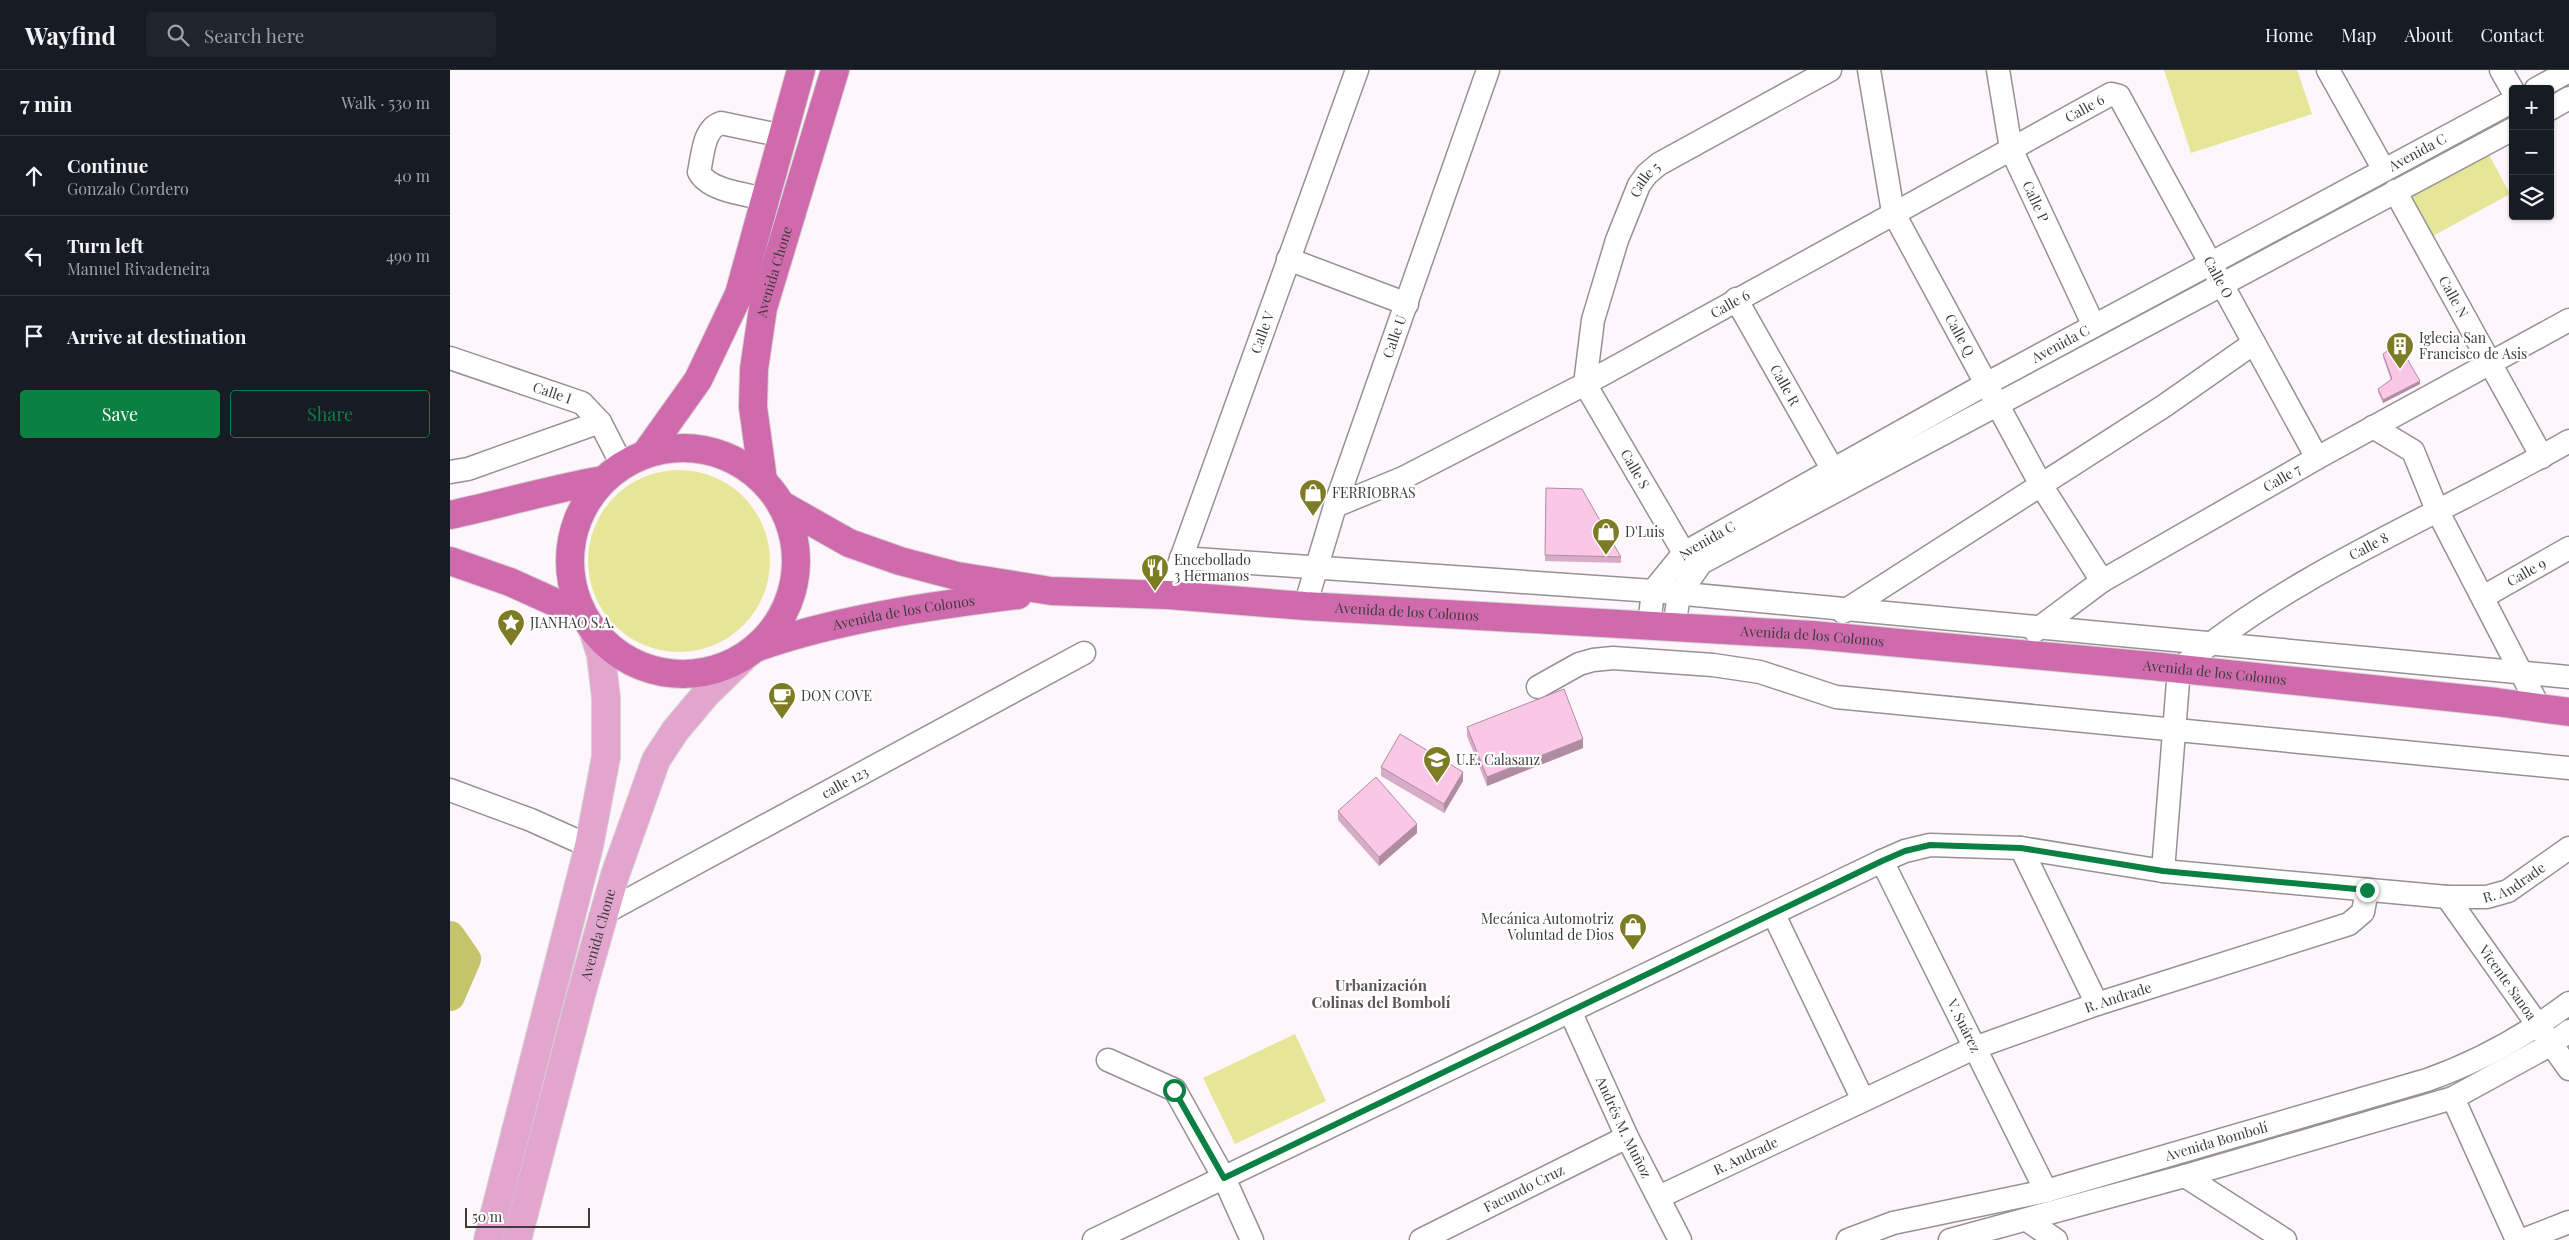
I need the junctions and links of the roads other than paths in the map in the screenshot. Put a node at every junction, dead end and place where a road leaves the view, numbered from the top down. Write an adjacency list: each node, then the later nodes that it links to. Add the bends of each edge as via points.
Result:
1 (801, 70): 18 (highway, Avenida Chone)
2 (835, 70): 47 (highway, Avenida Chone, via 763,308 754,369 753,407)
3 (1357, 70): 24 (street, Calle V)
4 (1488, 70): 28 (street, Calle U)
5 (1830, 70): 34 (street, Calle 5, via 1659,164 1647,174 1639,185 1617,240 1597,302)
6 (1869, 70): 23 (street, Calle Q)
7 (1998, 70): 19 (street, Calle P)
8 (2328, 70): 20 (street)
9 (2501, 70): 11 (street)
10 (2569, 71): 12 (street)
11 (2510, 85)
12 (2543, 85)
13 (2119, 96): 19 (street, Calle 6, via 2106,95); 25 (street, Calle O)
14 (2569, 98): 16 (street)
15 (2509, 103): 20 (street, Avenida C)
16 (2554, 107)
17 (2509, 132): 21 (street, Avenida C)
18 (783, 136): 22 (highway, Avenida Chone); 22 (street, via 721,123 708,133 698,172 702,178 710,184)
19 (2011, 149): 23 (street, Calle 6); 30 (street, Calle P)
20 (2384, 170): 25 (street, Avenida C)
21 (2395, 191): 26 (street, Avenida C); 33 (street, Calle N)
22 (765, 199): 44 (highway, Avenida Chone, via 739,294 698,380)
23 (1892, 212): 27 (street, Calle 6); 35 (street, Calle Q)
24 (1288, 259): 28 (street); 55 (street, Calle V)
25 (2210, 263): 26 (street, Calle O); 30 (street, Avenida C)
26 (2222, 285): 31 (street, Calle O); 36 (street, Avenida C)
27 (1736, 299): 34 (street, Calle 6); 45 (street, Calle R)
28 (1407, 304): 50 (street, Calle U)
29 (2569, 320): 33 (street, Calle 7)
30 (2094, 326): 35 (street, Avenida C)
31 (2254, 343): 43 (street, Calle O); 48 (street, via 2164,406)
32 (450, 358): 38 (street, Calle I, via 582,403)
33 (2491, 363): 37 (street, Calle 7); 42 (street, Calle N)
34 (1585, 384): 50 (street, Calle 6, via 1403,478); 54 (street, Calle S)
35 (1986, 384): 36 (street, Calle Q); 45 (street, Avenida C)
36 (1998, 405): 48 (street, Calle Q); 62 (street, Avenida C, via 1701,564)
37 (2404, 411): 39 (street, Calle 7); 41 (street)
38 (600, 422): 44 (street, Calle I); 46 (street, via 468,469)
39 (2372, 428): 41 (street); 43 (street, Calle 7)
40 (2569, 441): 42 (street, Calle 8)
41 (2413, 452): 51 (street)
42 (2542, 457): 51 (street, Calle 8)
43 (2317, 458): 58 (street, Calle 7)
44 (624, 466): 47 (highway, via 677,447 708,450 738,461); 52 (highway, via 498,505); 66 (highway, Avenida Chone, via 581,509 570,544 571,580)
45 (1833, 470): 54 (street, Avenida C)
46 (450, 472)
47 (763, 480): 49 (highway)
48 (2042, 484): 58 (street, Calle Q); 65 (street)
49 (782, 505): 59 (highway, Avenida de los Colonos, via 849,543 900,561 957,576); 72 (highway, via 795,542 795,581 782,617)
50 (1335, 506): 57 (street, Calle U)
51 (2437, 510): 63 (street); 70 (street, Calle 8, via 2272,601)
52 (450, 515)
53 (2569, 548): 63 (street, Calle 9)
54 (1684, 553): 60 (street, Avenida C)
55 (1181, 558): 57 (street); 61 (street, Calle V)
56 (450, 561): 66 (highway, via 510,582)
57 (1316, 569): 60 (street); 64 (street, Calle U)
58 (2102, 581): 68 (street, Calle 7)
59 (1051, 591): 61 (highway, Avenida de los Colonos); 72 (highway, Avenida de los Colonos, via 848,621 806,631)
60 (1653, 591): 62 (street); 67 (street)
61 (1168, 595): 64 (highway, Avenida de los Colonos)
62 (1679, 595): 65 (street); 67 (street, Avenida C)
63 (2483, 597): 75 (street)
64 (1305, 606): 67 (highway, Avenida de los Colonos)
65 (1847, 609): 68 (street); 69 (street)
66 (588, 622): 72 (highway, Avenida de los Colonos, via 603,642 634,663 670,674 706,673); 83 (main road, via 601,655 607,727 606,757)
67 (1661, 626): 69 (highway, Avenida de los Colonos)
68 (2041, 626): 70 (street); 71 (street, Calle 7)
69 (1812, 635): 71 (highway, Avenida de los Colonos)
70 (2208, 645): 74 (street, Calle 8); 75 (street)
71 (2005, 651): 74 (highway, Avenida de los Colonos)
72 (750, 653): 90 (main road, Avenida Chone, via 700,702 656,760)
73 (1084, 653): 90 (street, calle 123)
74 (2179, 669): 78 (highway, Avenida de los Colonos); 80 (street)
75 (2521, 672): 76 (street); 78 (street)
76 (2569, 677)
77 (1538, 687): 80 (street, via 1579,664 1614,658 1760,672 1836,697)
78 (2540, 709): 79 (highway, Avenida de los Colonos)
79 (2569, 712)
80 (2176, 731): 81 (street); 87 (street)
81 (2569, 768)
82 (450, 790): 83 (street, via 532,820)
83 (588, 846): 109 (main road)
84 (2021, 848): 86 (street, via 1930,845); 87 (street); 93 (street)
85 (2569, 848): 89 (street, R. Andrade, via 2508,891 2487,897)
86 (1882, 861): 91 (street); 97 (street, V. Suárez)
87 (2163, 871): 88 (street)
88 (2367, 890): 89 (street, R. Andrade); 93 (street, R. Andrade, via 2363,912 2349,924)
89 (2447, 897): 96 (street, Vicente Sanoa)
90 (604, 913): 110 (main road, Avenida Chone)
91 (1774, 915): 94 (street); 101 (street)
92 (2569, 1003): 96 (street, Avenida Bombolí)
93 (2097, 1004): 97 (street, R. Andrade)
94 (1570, 1011): 102 (street, Andrés M. Muñoz); 104 (street)
95 (2569, 1031): 96 (street, Avenida Bombolí)
96 (2544, 1036): 99 (street, Vicente Sanoa); 100 (street, Avenida Bombolí); 105 (street, Avenida Bombolí, via 2427,1080)
97 (1974, 1048): 101 (street, R. Andrade); 105 (street, V. Suárez)
98 (1108, 1060): 104 (street, via 1174,1090)
99 (2569, 1069)
100 (2453, 1098): 103 (street, Avenida Bombolí); 119 (street)
101 (1863, 1100): 106 (street, R. Andrade)
102 (1627, 1137): 106 (street, Andrés M. Muñoz); 113 (street, Facundo Cruz)
103 (2185, 1176): 107 (street, Avenida Bombolí); 118 (street)
104 (1224, 1178): 111 (street); 112 (street)
105 (2046, 1191): 115 (street, Avenida Bombolí, via 1893,1223)
106 (1659, 1198): 114 (street, Andrés M. Muñoz)
107 (2027, 1220): 116 (street, Avenida Bombolí); 117 (street)
108 (2569, 1222): 120 (street)
109 (488, 1240)
110 (517, 1240)
111 (1094, 1240)
112 (1252, 1240)
113 (1421, 1240)
114 (1680, 1240)
115 (1848, 1240)
116 (1950, 1240)
117 (2056, 1240)
118 (2285, 1240)
119 (2517, 1240)
120 (2523, 1240)

